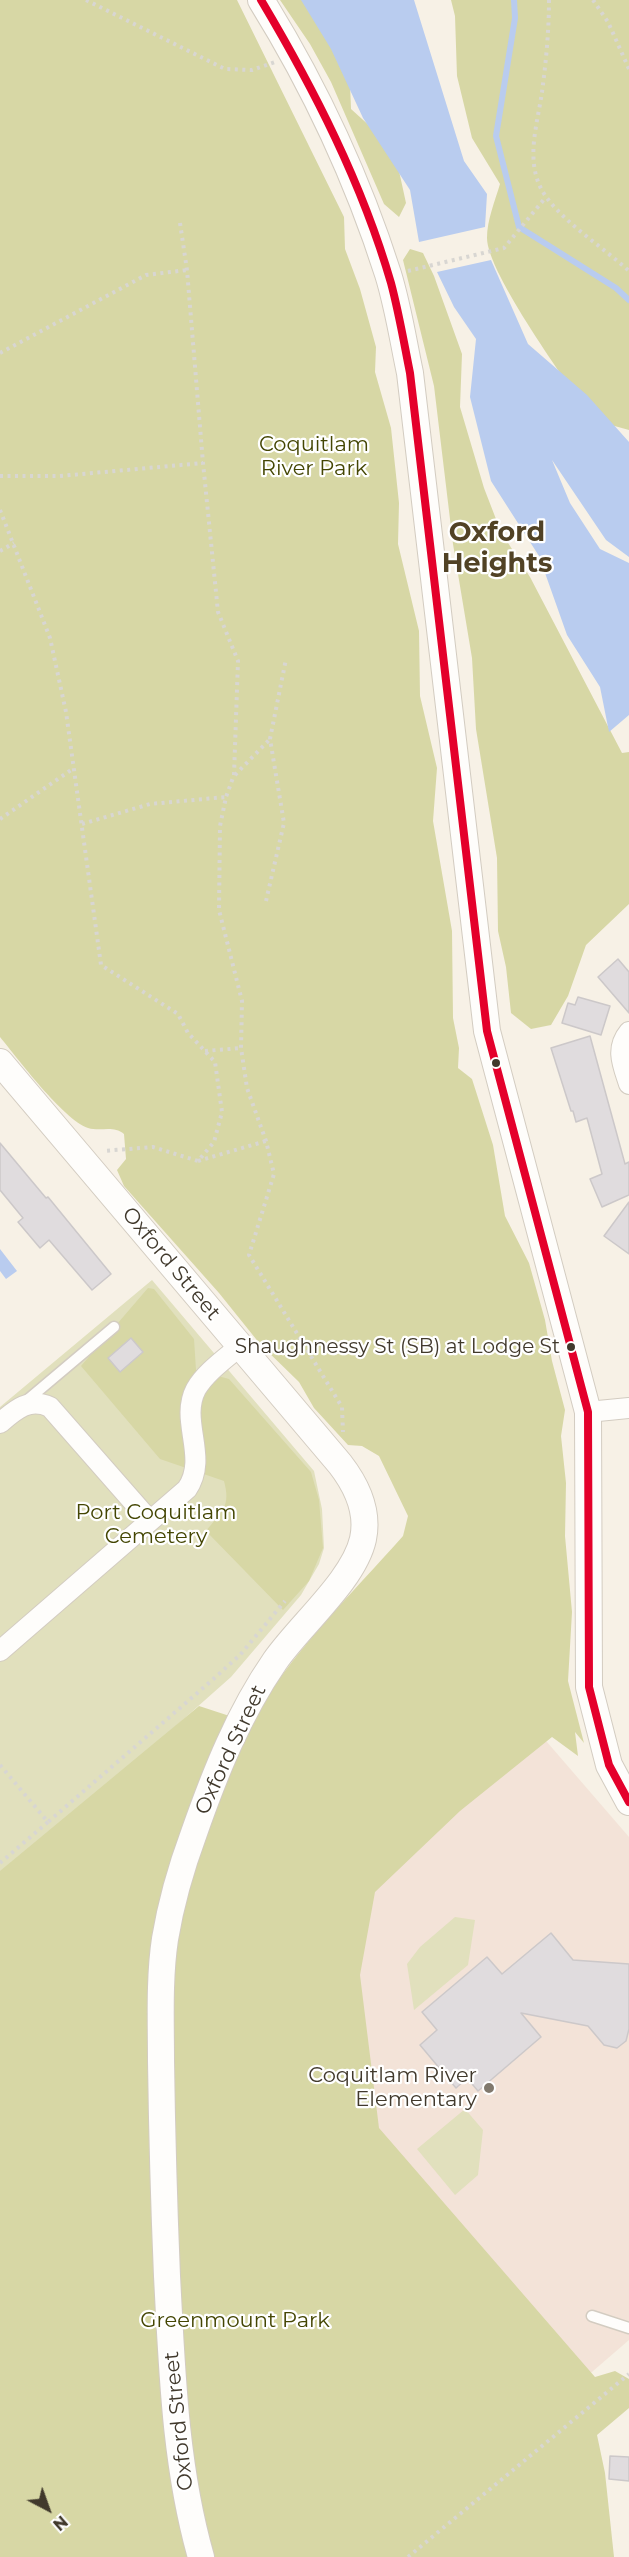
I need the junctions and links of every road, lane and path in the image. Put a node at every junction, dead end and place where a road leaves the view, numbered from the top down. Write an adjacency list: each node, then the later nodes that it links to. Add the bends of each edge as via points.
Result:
1 (86, 0): 5 (path, via 225,69 252,70)
2 (261, 0): 5 (street)
3 (549, 0): 7 (path, via 542,91 532,147 535,171)
4 (593, 0): 6 (path, via 608,22)
5 (295, 55): 11 (street, via 354,177)
6 (629, 69)
7 (546, 197): 10 (path); 11 (path, via 504,248)
8 (180, 223): 9 (path)
9 (187, 270): 12 (path, via 146,275); 13 (path)
10 (629, 271)
11 (388, 276): 37 (street, via 410,373 421,455 487,1031)
12 (0, 353)
13 (202, 463): 14 (path, via 60,476); 21 (path, via 218,612 238,662)
14 (0, 477)
15 (0, 510): 16 (path)
16 (14, 543): 17 (path); 20 (path, via 50,638)
17 (0, 551)
18 (286, 659): 19 (path)
19 (270, 739): 21 (path); 25 (path, via 284,823)
20 (74, 768): 23 (path); 24 (path)
21 (234, 775): 22 (path)
22 (226, 797): 24 (path, via 150,804); 27 (path, via 220,826 219,910 242,1001)
23 (0, 819)
24 (82, 824): 28 (path, via 101,965 178,1014)
25 (266, 901)
26 (629, 1032): 30 (street, via 621,1043 620,1054)
27 (241, 1048): 28 (path); 31 (path, via 247,1088)
28 (204, 1051): 32 (path, via 215,1062 222,1112 214,1142)
29 (0, 1062): 33 (street, Oxford Street)
30 (629, 1084)
31 (266, 1141): 32 (path); 39 (path, via 274,1174 249,1255 342,1407)
32 (198, 1161): 33 (path, via 153,1147 100,1151)
33 (86, 1163): 35 (street, Oxford Street)
34 (114, 1327): 38 (lane)
35 (240, 1346): 39 (street, Oxford Street); 40 (street, via 197,1388 190,1415 196,1458 194,1477 187,1489)
36 (629, 1408): 37 (street)
37 (588, 1412): 44 (street, via 589,1687 609,1765)
38 (7, 1418): 40 (street, via 29,1403 55,1411)
39 (346, 1472): 50 (street, Oxford Street, via 362,1505 360,1547 353,1564 277,1658 248,1705 193,1834 165,1941 162,2106 171,2352 184,2475)
40 (150, 1521): 42 (street)
41 (285, 1601): 45 (path, via 225,1669)
42 (0, 1651)
43 (0, 1765): 45 (path)
44 (629, 1802)
45 (48, 1822): 46 (path)
46 (0, 1863)
47 (592, 2316): 48 (lane)
48 (629, 2328)
49 (629, 2374): 51 (path)
50 (201, 2557)
51 (408, 2557)

